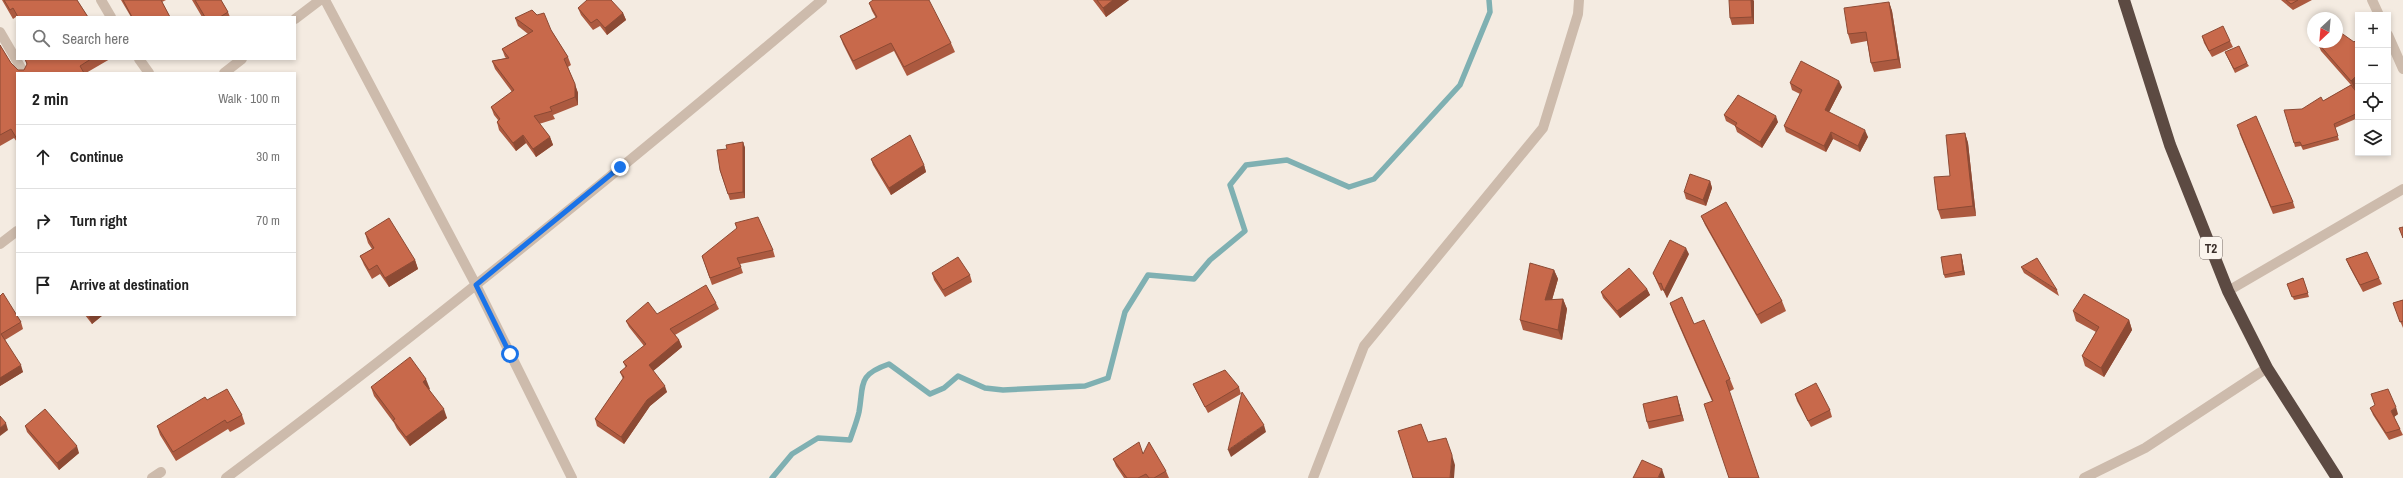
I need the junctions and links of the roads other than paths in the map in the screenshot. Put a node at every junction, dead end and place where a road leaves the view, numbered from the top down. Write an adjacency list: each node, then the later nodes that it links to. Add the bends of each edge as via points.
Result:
1 (101, 0): 9 (street)
2 (320, 0): 10 (street)
3 (325, 0): 24 (street)
4 (822, 0): 24 (street)
5 (1579, 0): 31 (street, via 1578,14 1543,128 1364,346)
6 (2124, 0): 25 (highway, T2, via 2170,144)
7 (2372, 0): 8 (street)
8 (2378, 12)
9 (110, 16)
10 (296, 18)
11 (0, 32): 13 (street)
12 (2391, 43): 17 (street)
13 (16, 59)
14 (16, 60): 18 (street)
15 (140, 60): 19 (street)
16 (241, 60): 20 (street)
17 (2403, 69)
18 (23, 72)
19 (148, 72)
20 (225, 72)
21 (2403, 189): 25 (street)
22 (16, 232): 23 (street)
23 (0, 244)
24 (476, 285): 29 (street, via 332,399); 30 (street)
25 (2228, 292): 26 (highway, T2)
26 (2267, 368): 32 (street, via 2146,448); 33 (highway, T2)
27 (161, 472): 28 (street)
28 (152, 478)
29 (226, 478)
30 (572, 478)
31 (1313, 478)
32 (2084, 478)
33 (2337, 478)

